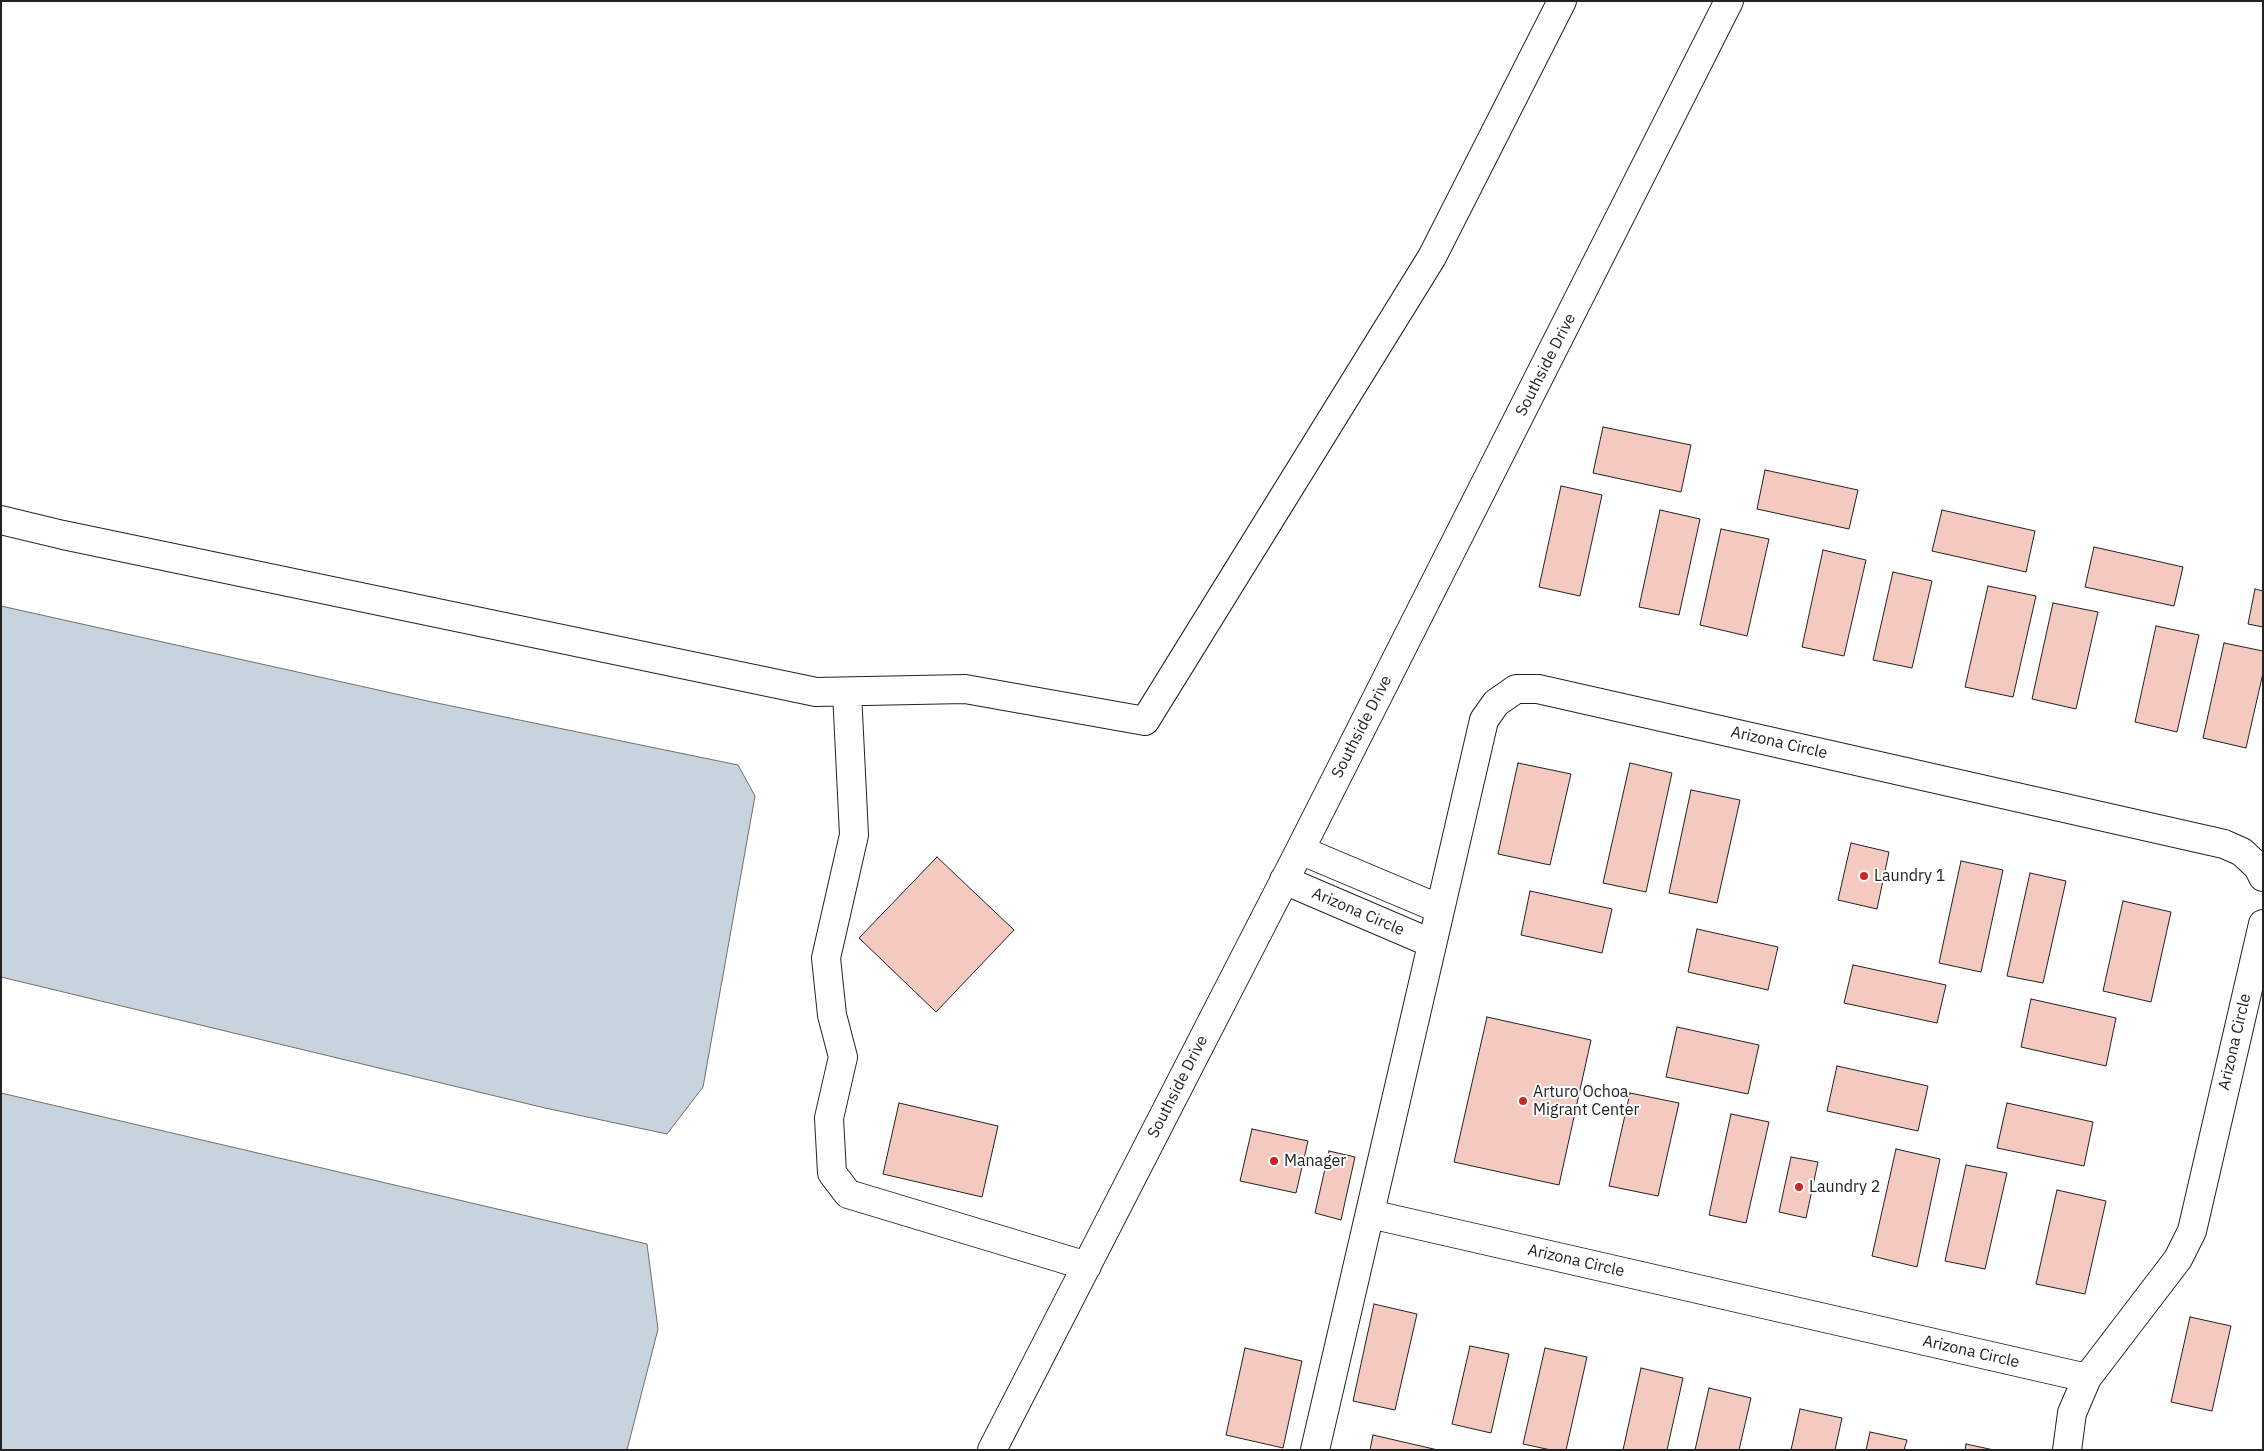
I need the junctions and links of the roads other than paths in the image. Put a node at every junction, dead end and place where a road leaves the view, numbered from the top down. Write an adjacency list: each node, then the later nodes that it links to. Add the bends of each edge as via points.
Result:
1 (1562, 1): 4 (street, via 1432,257 1145,721 965,689)
2 (1728, 1): 5 (street, Southside Drive)
3 (1, 520): 4 (street, via 816,692)
4 (847, 692): 12 (street, via 854,835 826,958 832,1015 842,1057 829,1118 832,1173 848,1194)
5 (1300, 850): 7 (street, Southside Drive); 8 (street)
6 (2263, 877): 8 (street, Arizona Circle, via 2258,867 2242,852 2224,844 1538,689 1516,689 1496,703 1484,720)
7 (1284, 880): 10 (street, Arizona Circle); 12 (street, Southside Drive)
8 (1440, 909): 10 (street, Arizona Circle)
9 (2263, 924): 13 (street, Arizona Circle, via 2192,1231 2178,1259)
10 (1431, 943): 11 (street, Arizona Circle)
11 (1370, 1214): 13 (street, Arizona Circle); 15 (street, Arizona Circle)
12 (1086, 1266): 14 (street, Southside Drive)
13 (2087, 1378): 16 (street, via 2072,1413)
14 (992, 1450)
15 (1315, 1450)
16 (2067, 1450)

